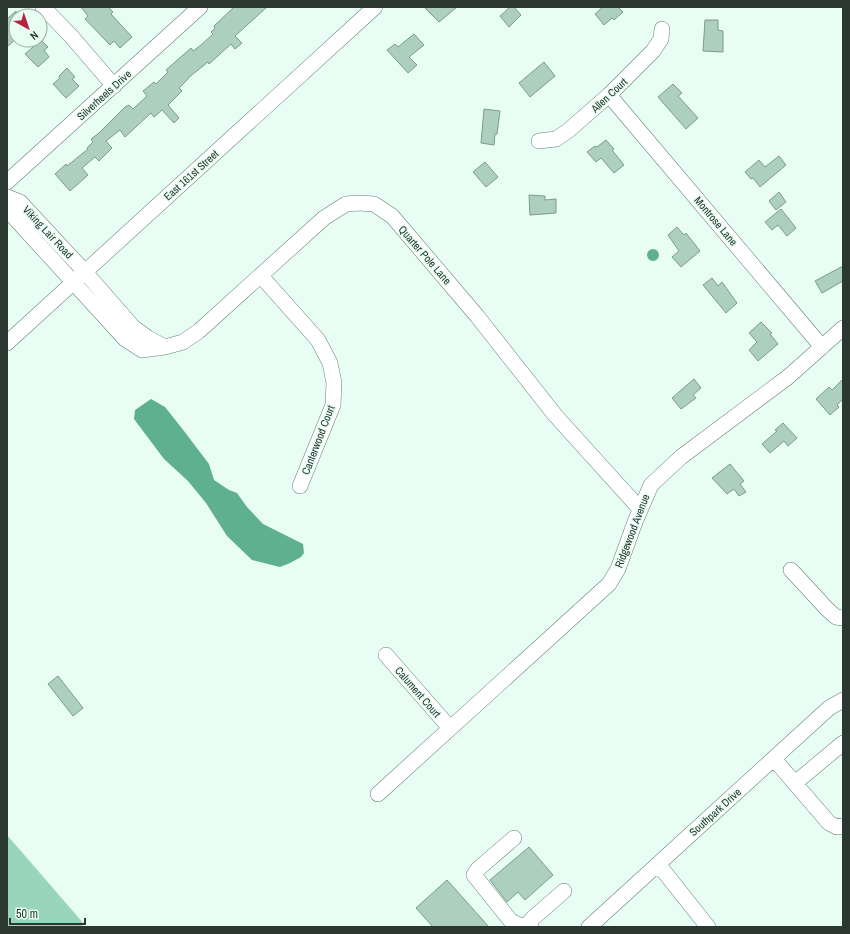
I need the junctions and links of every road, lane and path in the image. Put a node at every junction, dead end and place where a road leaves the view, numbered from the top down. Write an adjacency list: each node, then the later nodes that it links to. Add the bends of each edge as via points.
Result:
1 (43, 7): 5 (street)
2 (200, 7): 5 (street, Silverheels Drive)
3 (375, 7): 11 (street, East 161st Street)
4 (662, 29): 6 (street, Allen Court, via 653,51)
5 (114, 86): 8 (street, Silverheels Drive)
6 (609, 96): 7 (street, Allen Court, via 556,139); 16 (street, Montrose Lane)
7 (539, 141)
8 (7, 182)
9 (7, 197): 11 (street, Viking Lair Road, via 20,202)
10 (7, 201): 13 (street, Quarter Pole Lane, via 11,214)
11 (85, 272): 13 (street, East 161st Street); 17 (street, via 133,327)
12 (261, 276): 17 (street, Quarter Pole Lane, via 199,331 183,342); 18 (street, Canterwood Court, via 318,340 330,363 334,383 333,406); 19 (street, Quarter Pole Lane, via 329,214 346,204 374,204 392,216 477,316 555,415)
13 (73, 283): 15 (street, East 161st Street); 17 (street, Quarter Pole Lane, via 125,339 142,350)
14 (843, 328): 16 (street, Ridgewood Avenue)
15 (7, 343)
16 (822, 346): 19 (street, Ridgewood Avenue, via 788,377 668,468 651,485)
17 (165, 347)
18 (300, 486)
19 (640, 509): 24 (street, Ridgewood Avenue, via 618,570 609,584)
20 (791, 570): 21 (street, via 827,609 836,617)
21 (843, 618)
22 (386, 655): 24 (street, Calument Court)
23 (843, 700): 26 (street, Southpark Drive, via 829,708)
24 (450, 728): 28 (street, Ridgewood Avenue)
25 (843, 743): 27 (street)
26 (774, 759): 27 (street); 31 (street, Southpark Drive)
27 (795, 783): 29 (street, via 829,823 837,827)
28 (378, 794)
29 (843, 826)
30 (514, 838): 33 (street, via 474,875 510,920)
31 (658, 864): 34 (street, Southpark Drive); 35 (street)
32 (564, 891): 33 (street, via 532,919)
33 (530, 927)
34 (589, 927)
35 (708, 927)

